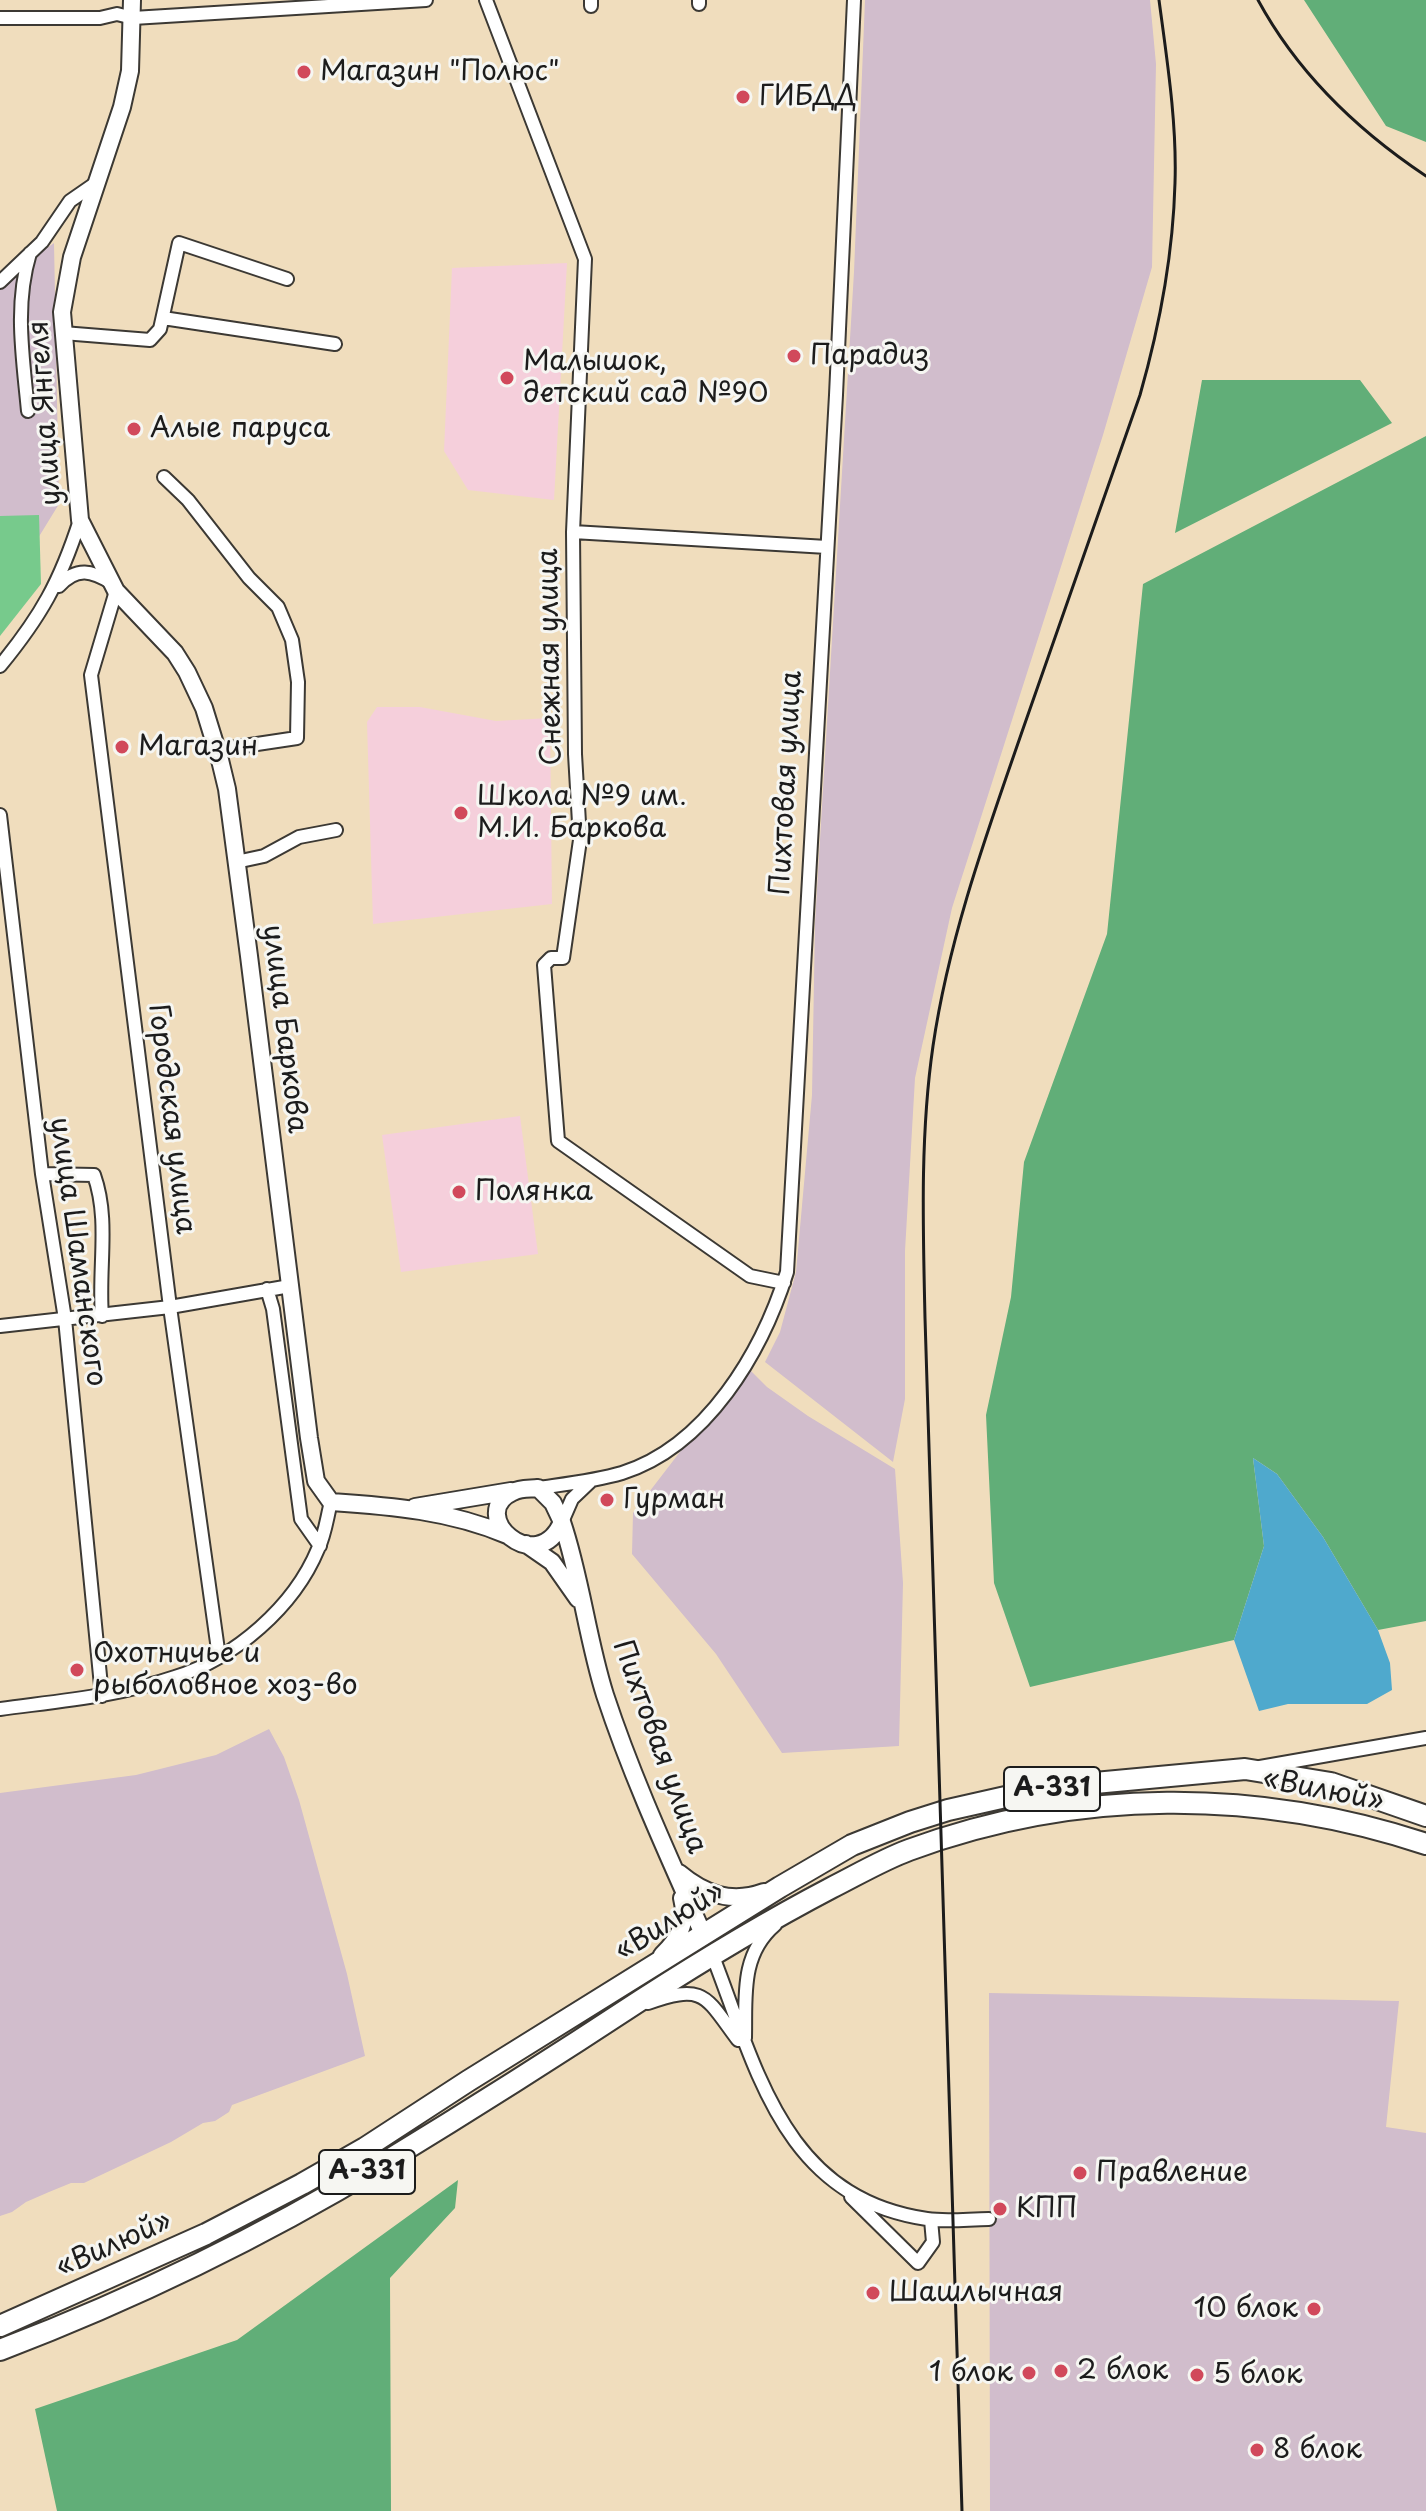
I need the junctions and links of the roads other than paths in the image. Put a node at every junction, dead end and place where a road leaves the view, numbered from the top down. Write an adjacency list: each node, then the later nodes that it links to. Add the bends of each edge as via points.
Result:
1 (132, 0): 6 (main road, улица Янгеля)
2 (426, 0): 6 (street)
3 (486, 0): 17 (street, Снежная улица, via 585,259)
4 (854, 0): 18 (street, Пихтовая улица)
5 (0, 18): 6 (street)
6 (133, 18): 7 (main road, улица Янгеля, via 128,83)
7 (96, 183): 8 (street, via 70,201); 12 (main road, улица Янгеля, via 65,289)
8 (30, 253): 10 (street); 14 (street, via 20,301)
9 (287, 279): 11 (street, via 179,243)
10 (0, 282)
11 (163, 318): 12 (street, via 150,340); 13 (street)
12 (63, 333): 16 (main road, улица Янгеля)
13 (335, 344)
14 (28, 411)
15 (164, 477): 22 (street, via 278,607 292,640 297,738)
16 (80, 520): 19 (main road, улица Баркова); 20 (street, улица Янгеля)
17 (573, 532): 18 (street); 27 (street, Снежная улица, via 580,840 563,958 551,958 544,965 558,1141 750,1276)
18 (827, 547): 27 (street, Пихтовая улица, via 790,1253)
19 (114, 587): 20 (street, via 84,570 67,577); 22 (main road, улица Баркова, via 175,653 200,700); 30 (street, Городская улица, via 91,675)
20 (51, 594): 21 (street, улица Янгеля)
21 (0, 666)
22 (217, 750): 25 (main road, улица Баркова)
23 (0, 815): 26 (street, улица Шаманского)
24 (336, 830): 25 (street, via 299,837 264,856)
25 (236, 862): 28 (main road, улица Баркова)
26 (42, 1174): 31 (street, via 94,1175 104,1235); 32 (street, улица Шаманского)
27 (784, 1283): 34 (street, Пихтовая улица, via 753,1354 710,1412 662,1453)
28 (290, 1286): 29 (street); 37 (main road, улица Баркова, via 312,1464 316,1481)
29 (267, 1289): 30 (street); 42 (street, via 301,1519)
30 (170, 1307): 31 (street); 44 (street, Городская улица)
31 (102, 1316): 32 (street)
32 (65, 1319): 33 (street); 45 (street, улица Шаманского)
33 (0, 1326)
34 (594, 1479): 35 (street, Пихтовая улица); 39 (street, via 572,1499)
35 (538, 1488): 36 (main road); 39 (main road)
36 (515, 1490): 38 (main road); 40 (main road, via 497,1510 498,1524)
37 (331, 1502): 38 (main road); 42 (street)
38 (410, 1508): 40 (main road)
39 (562, 1522): 41 (main road, via 548,1541); 43 (main road, Пихтовая улица)
40 (507, 1535): 41 (main road)
41 (525, 1544): 43 (main road, Пихтовая улица, via 552,1562)
42 (320, 1546): 44 (street, via 277,1612)
43 (583, 1607): 51 (main road, Пихтовая улица, via 609,1705)
44 (219, 1657): 45 (street, via 176,1677)
45 (102, 1696): 46 (street)
46 (0, 1709)
47 (1426, 1738): 48 (street)
48 (1245, 1769): 49 (highway, «Вилюй» / А-331, via 1331,1783); 52 (highway, «Вилюй» / А-331, via 1084,1784 948,1810 852,1845)
49 (1426, 1816)
50 (1426, 1844): 53 (highway, «Вилюй» / А-331, via 1376,1827 1239,1803 1087,1808 948,1836 904,1852)
51 (671, 1866): 52 (main road, via 693,1885 724,1897); 54 (main road, Пихтовая улица); 56 (main road, via 684,1903 681,1932)
52 (780, 1887): 54 (highway, «Вилюй» / А-331)
53 (798, 1906): 55 (highway, «Вилюй» / А-331); 58 (street, via 752,1953 745,1984)
54 (703, 1934): 55 (highway, Пихтовая улица); 56 (highway, «Вилюй» / А-331)
55 (712, 1954): 57 (highway, «Вилюй» / А-331); 58 (street, Пихтовая улица)
56 (645, 1971): 62 (highway, «Вилюй» / А-331, via 302,2184 206,2234)
57 (623, 2012): 58 (street, via 688,1992 709,2003); 63 (highway, «Вилюй» / А-331, via 302,2209 196,2264)
58 (745, 2049): 59 (street, Пихтовая улица, via 787,2129 807,2157)
59 (843, 2189): 61 (street, Пихтовая улица, via 888,2211); 61 (street, via 918,2263 933,2242)
60 (989, 2219): 61 (street, Пихтовая улица)
61 (931, 2220)
62 (0, 2326)
63 (0, 2350)

